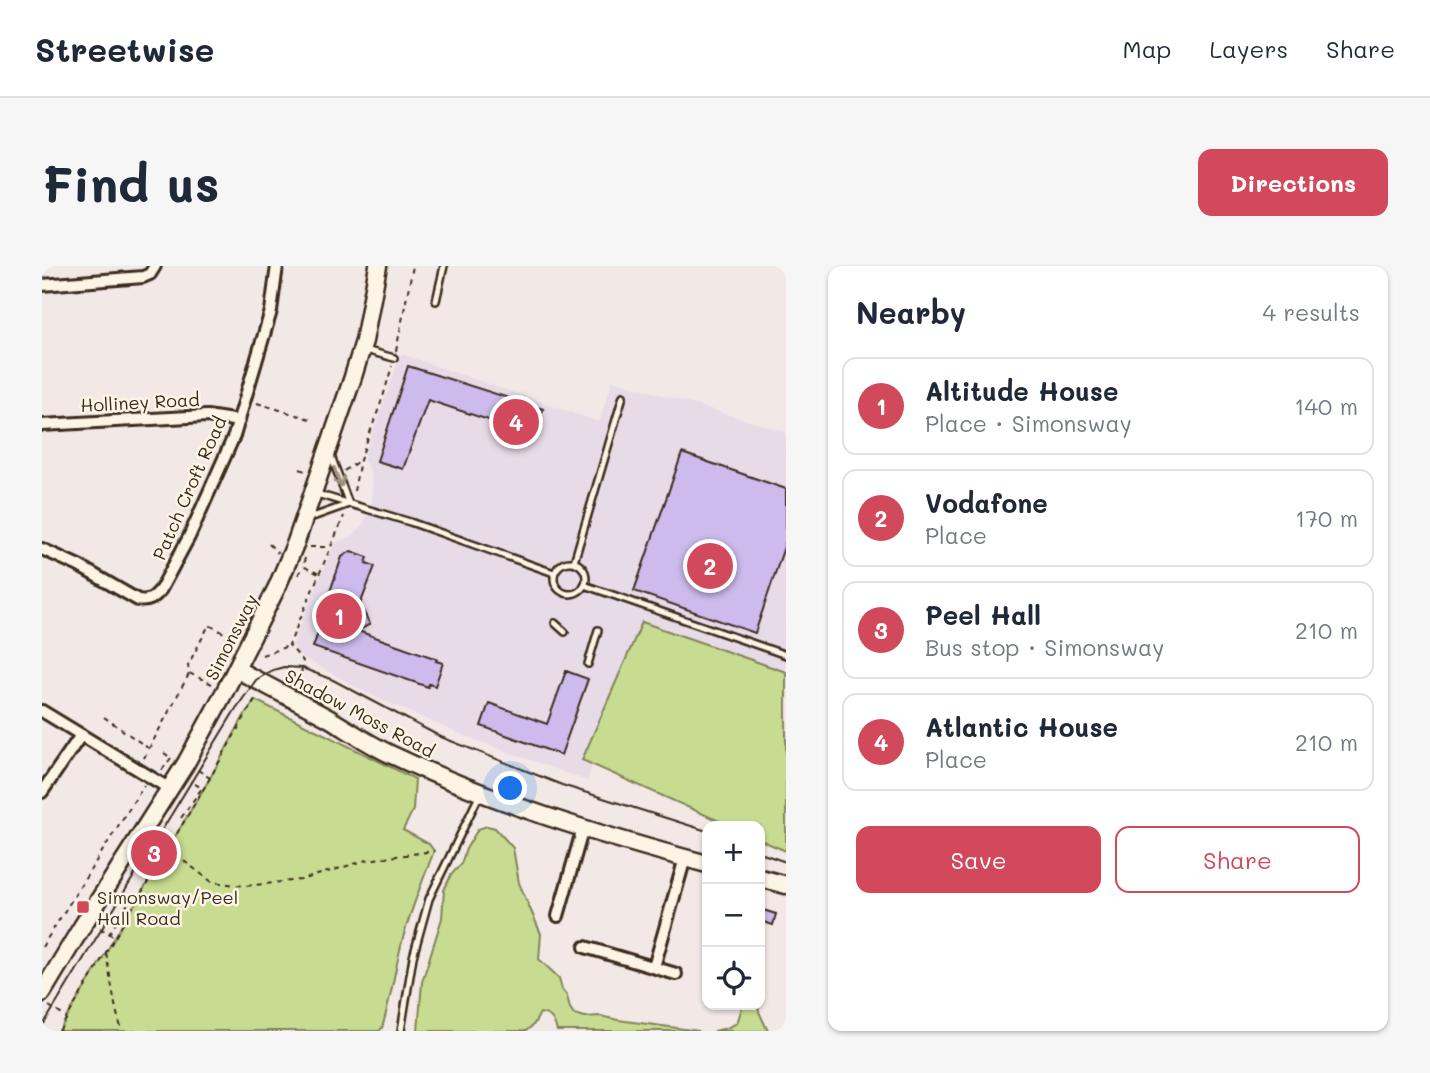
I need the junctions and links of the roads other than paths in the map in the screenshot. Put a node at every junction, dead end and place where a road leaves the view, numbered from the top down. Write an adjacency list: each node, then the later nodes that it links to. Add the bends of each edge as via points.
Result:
1 (155, 266): 5 (street, via 143,276)
2 (277, 266): 10 (street, Patch Croft Road, via 271,311)
3 (378, 266): 7 (street, Simonsway)
4 (444, 266): 6 (lane)
5 (42, 285)
6 (436, 301)
7 (362, 349): 8 (lane); 12 (street, Simonsway)
8 (394, 358)
9 (623, 396): 17 (lane)
10 (239, 421): 11 (street, Holliney Road, via 207,416); 16 (street, Patch Croft Road, via 190,537 155,597 138,600)
11 (42, 425)
12 (329, 450): 13 (street, Simonsway); 14 (lane, one-way to 14)
13 (314, 494): 14 (lane); 15 (street, Simonsway)
14 (349, 504): 15 (lane); 18 (lane)
15 (304, 520): 25 (street, Simonsway, via 278,587)
16 (42, 549)
17 (574, 562): 18 (lane, via 563,563); 19 (lane, via 585,571)
18 (554, 573): 19 (lane, via 554,583 565,593 575,593)
19 (584, 584): 23 (lane)
20 (555, 623): 22 (lane)
21 (598, 630): 24 (lane)
22 (565, 632)
23 (786, 655)
24 (588, 664)
25 (236, 669): 28 (street, Simonsway); 30 (street, Shadow Moss Road, via 387,753)
26 (42, 711): 27 (street)
27 (81, 735): 28 (street); 29 (street)
28 (170, 789): 40 (street, Simonsway)
29 (42, 792)
30 (481, 792): 31 (street, Shadow Moss Road); 41 (lane, via 429,898 413,957)
31 (583, 828): 32 (street, Shadow Moss Road); 36 (street)
32 (685, 858): 33 (street, Shadow Moss Road); 38 (street)
33 (702, 863)
34 (765, 879): 35 (street)
35 (786, 885)
36 (558, 916)
37 (585, 947): 38 (street)
38 (654, 967): 39 (street)
39 (676, 974)
40 (42, 993)
41 (401, 1031)

